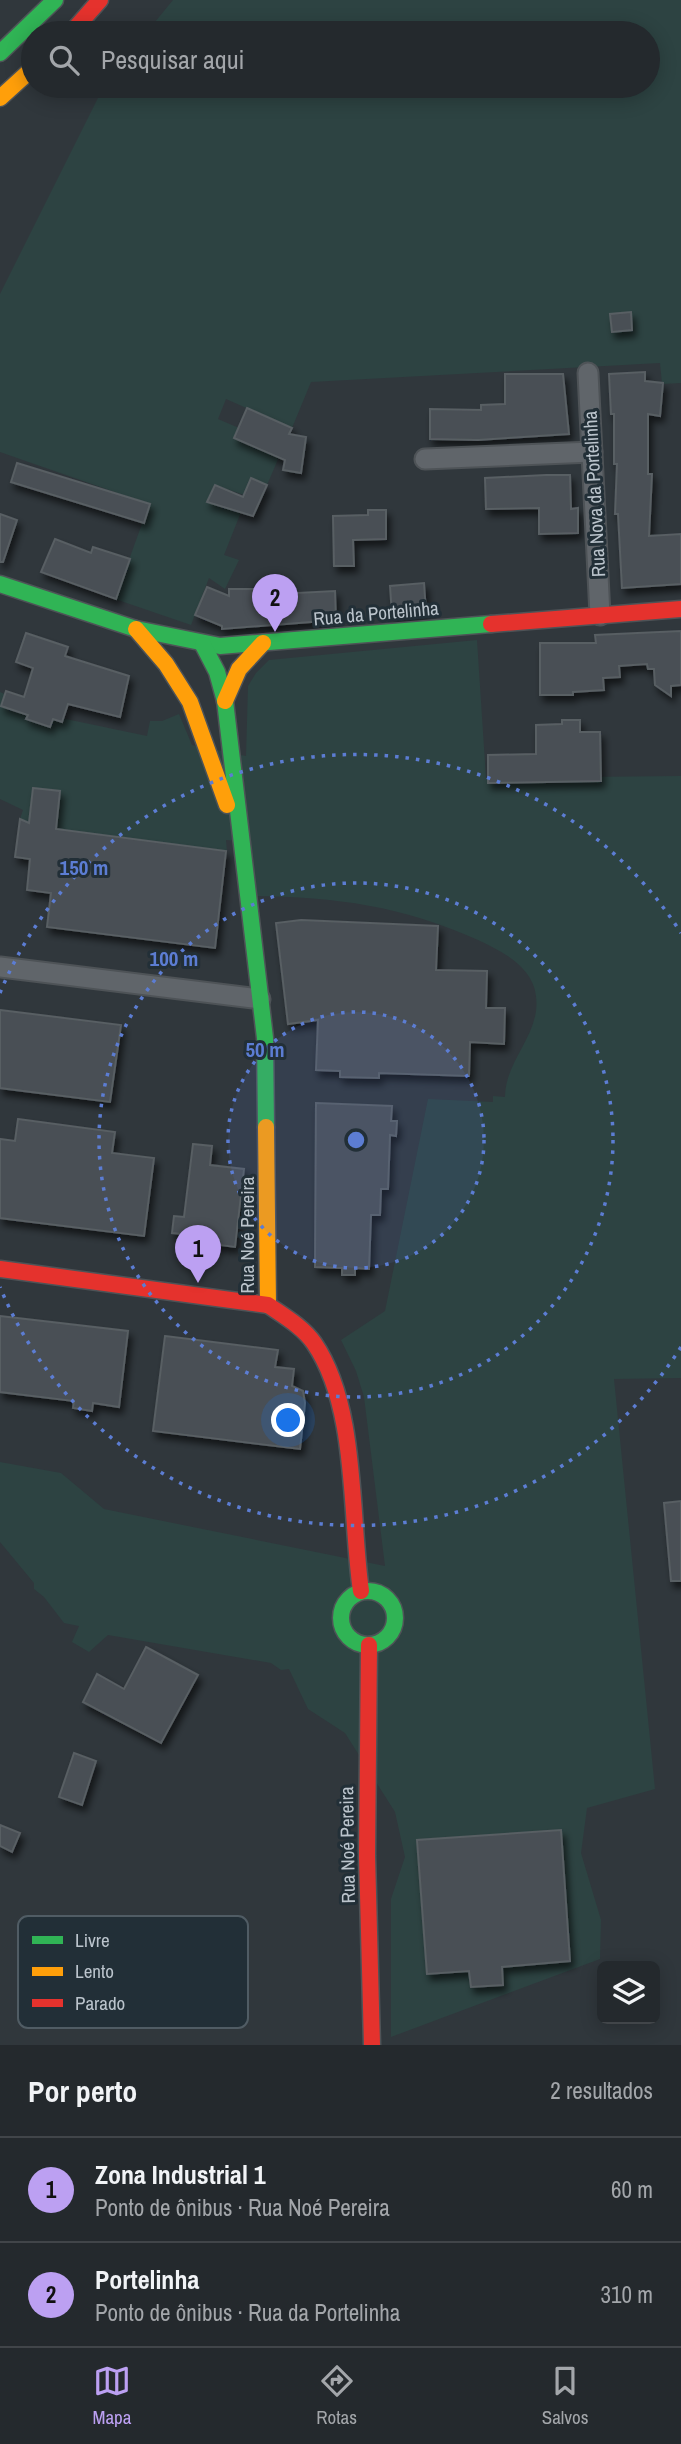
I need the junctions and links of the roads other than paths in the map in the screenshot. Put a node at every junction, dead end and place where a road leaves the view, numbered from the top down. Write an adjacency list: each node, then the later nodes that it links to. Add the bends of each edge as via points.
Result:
1 (55, 0): 3 (main road)
2 (100, 0): 4 (main road)
3 (33, 21)
4 (82, 21)
5 (21, 33): 6 (main road)
6 (0, 53)
7 (21, 79): 8 (main road)
8 (0, 98)
9 (588, 373): 10 (street, Rua Nova da Portelinha)
10 (592, 452): 11 (street); 14 (street, Rua Nova da Portelinha)
11 (425, 459)
12 (0, 584): 15 (main road, Rua da Portelinha)
13 (681, 609): 14 (main road, Rua da Portelinha)
14 (600, 615): 16 (main road, Rua da Portelinha)
15 (136, 629): 17 (main road, Rua da Portelinha); 19 (main road, Rua Noé Pereira)
16 (263, 643): 17 (main road, Rua da Portelinha); 18 (main road, via 239,669)
17 (203, 645): 18 (main road, Rua Noé Pereira); 19 (main road, Rua Noé Pereira)
18 (225, 701): 20 (main road, Rua Noé Pereira)
19 (190, 702): 20 (main road, Rua Noé Pereira)
20 (243, 851): 22 (main road, Rua Noé Pereira)
21 (0, 967): 22 (street)
22 (260, 999): 24 (main road, Rua Noé Pereira, via 267,1082)
23 (0, 1269): 24 (main road)
24 (268, 1305): 25 (main road, Rua Noé Pereira, via 314,1343 326,1362 340,1404)
25 (361, 1591): 26 (main road, via 346,1601 341,1617 346,1634); 26 (main road, via 379,1593 395,1614 386,1639)
26 (369, 1645): 27 (main road, Rua Noé Pereira, via 367,1856)
27 (372, 2045)

